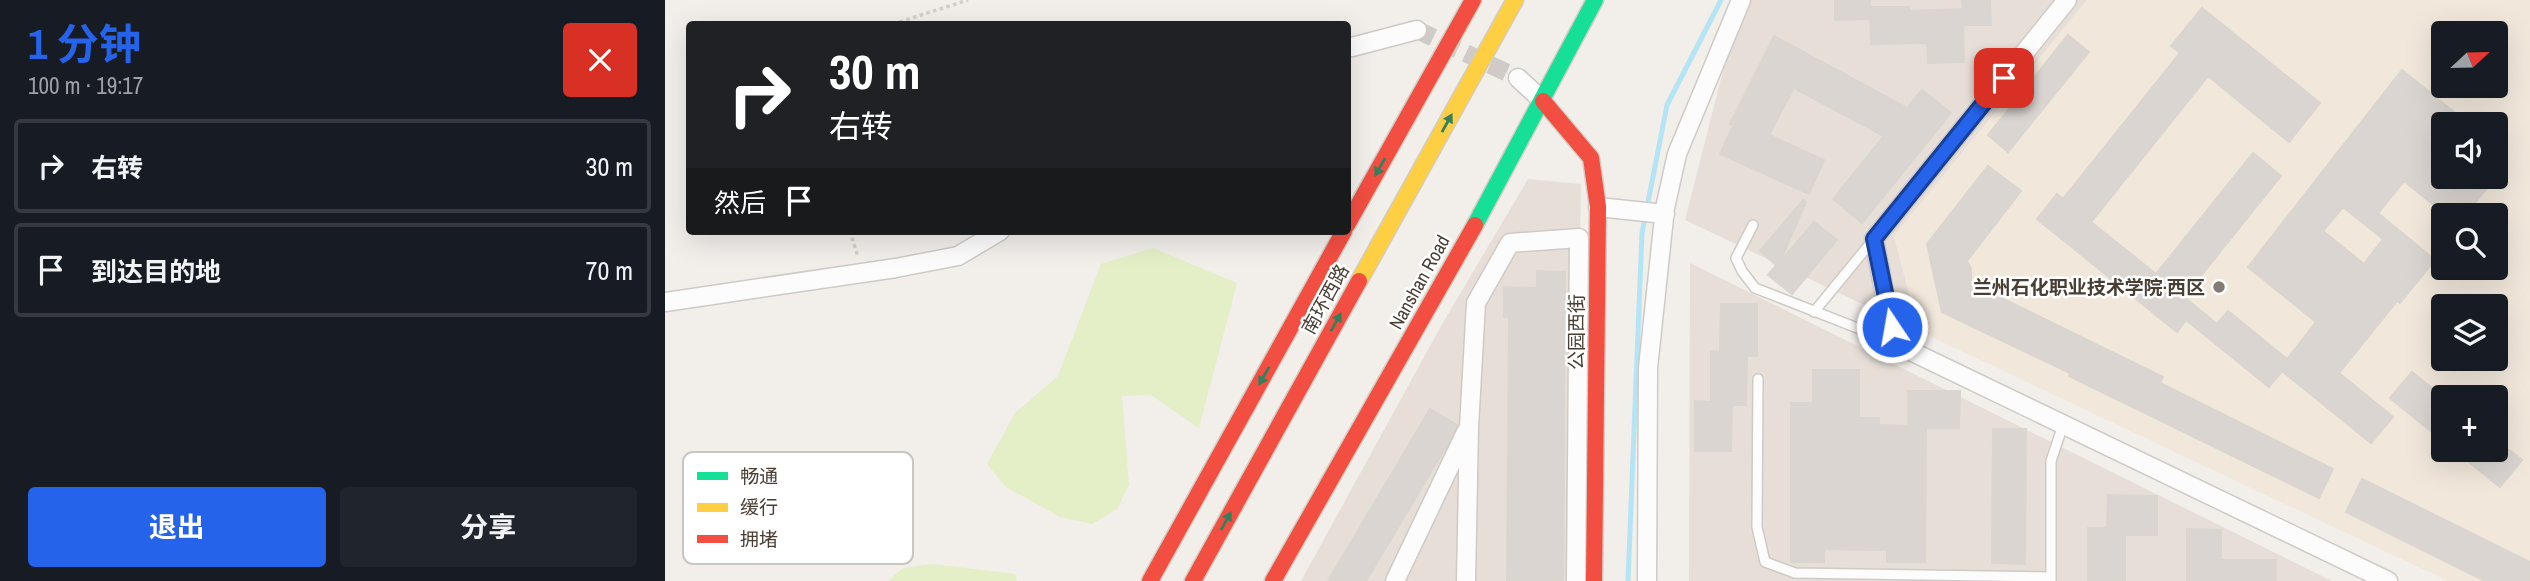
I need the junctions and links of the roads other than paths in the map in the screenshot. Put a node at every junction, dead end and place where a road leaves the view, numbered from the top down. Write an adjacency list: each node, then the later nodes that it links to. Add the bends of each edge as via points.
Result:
1 (1472, 0): 12 (main road, one-way to 12)
2 (1515, 0): 28 (main road, 南环西路, one-way to 2)
3 (1595, 0): 9 (main road, Nanshan Road)
4 (1741, 0): 11 (street, via 1677,154)
5 (2067, 0): 16 (street)
6 (1417, 30): 7 (street)
7 (1351, 47)
8 (1518, 78): 9 (street)
9 (1543, 101): 10 (main road, 公园西街, via 1591,158); 29 (main road, Nanshan Road)
10 (1598, 207): 11 (street); 33 (main road, 公园西街)
11 (1659, 213): 34 (street, via 1648,368)
12 (1351, 218)
13 (1753, 225): 18 (lane, via 1736,258 1742,271 1755,288)
14 (993, 235): 17 (street, via 958,256)
15 (1342, 235): 27 (main road, 南环西路, one-way to 27)
16 (1874, 239): 18 (lane); 19 (street)
17 (665, 302)
18 (1814, 312): 19 (lane)
19 (1894, 343): 21 (street)
20 (1758, 379): 23 (lane, via 1757,527 1765,562)
21 (2063, 425): 26 (lane, via 2051,461); 35 (street)
22 (1469, 427): 30 (street); 31 (street); 32 (street, via 1476,303 1510,243 1579,238)
23 (1795, 577): 24 (lane)
24 (1875, 578): 25 (lane)
25 (1961, 578): 26 (lane)
26 (2051, 579)
27 (1150, 581)
28 (1193, 581)
29 (1273, 581)
30 (1395, 581)
31 (1466, 581)
32 (1576, 581)
33 (1594, 581)
34 (1647, 581)
35 (2388, 581)

